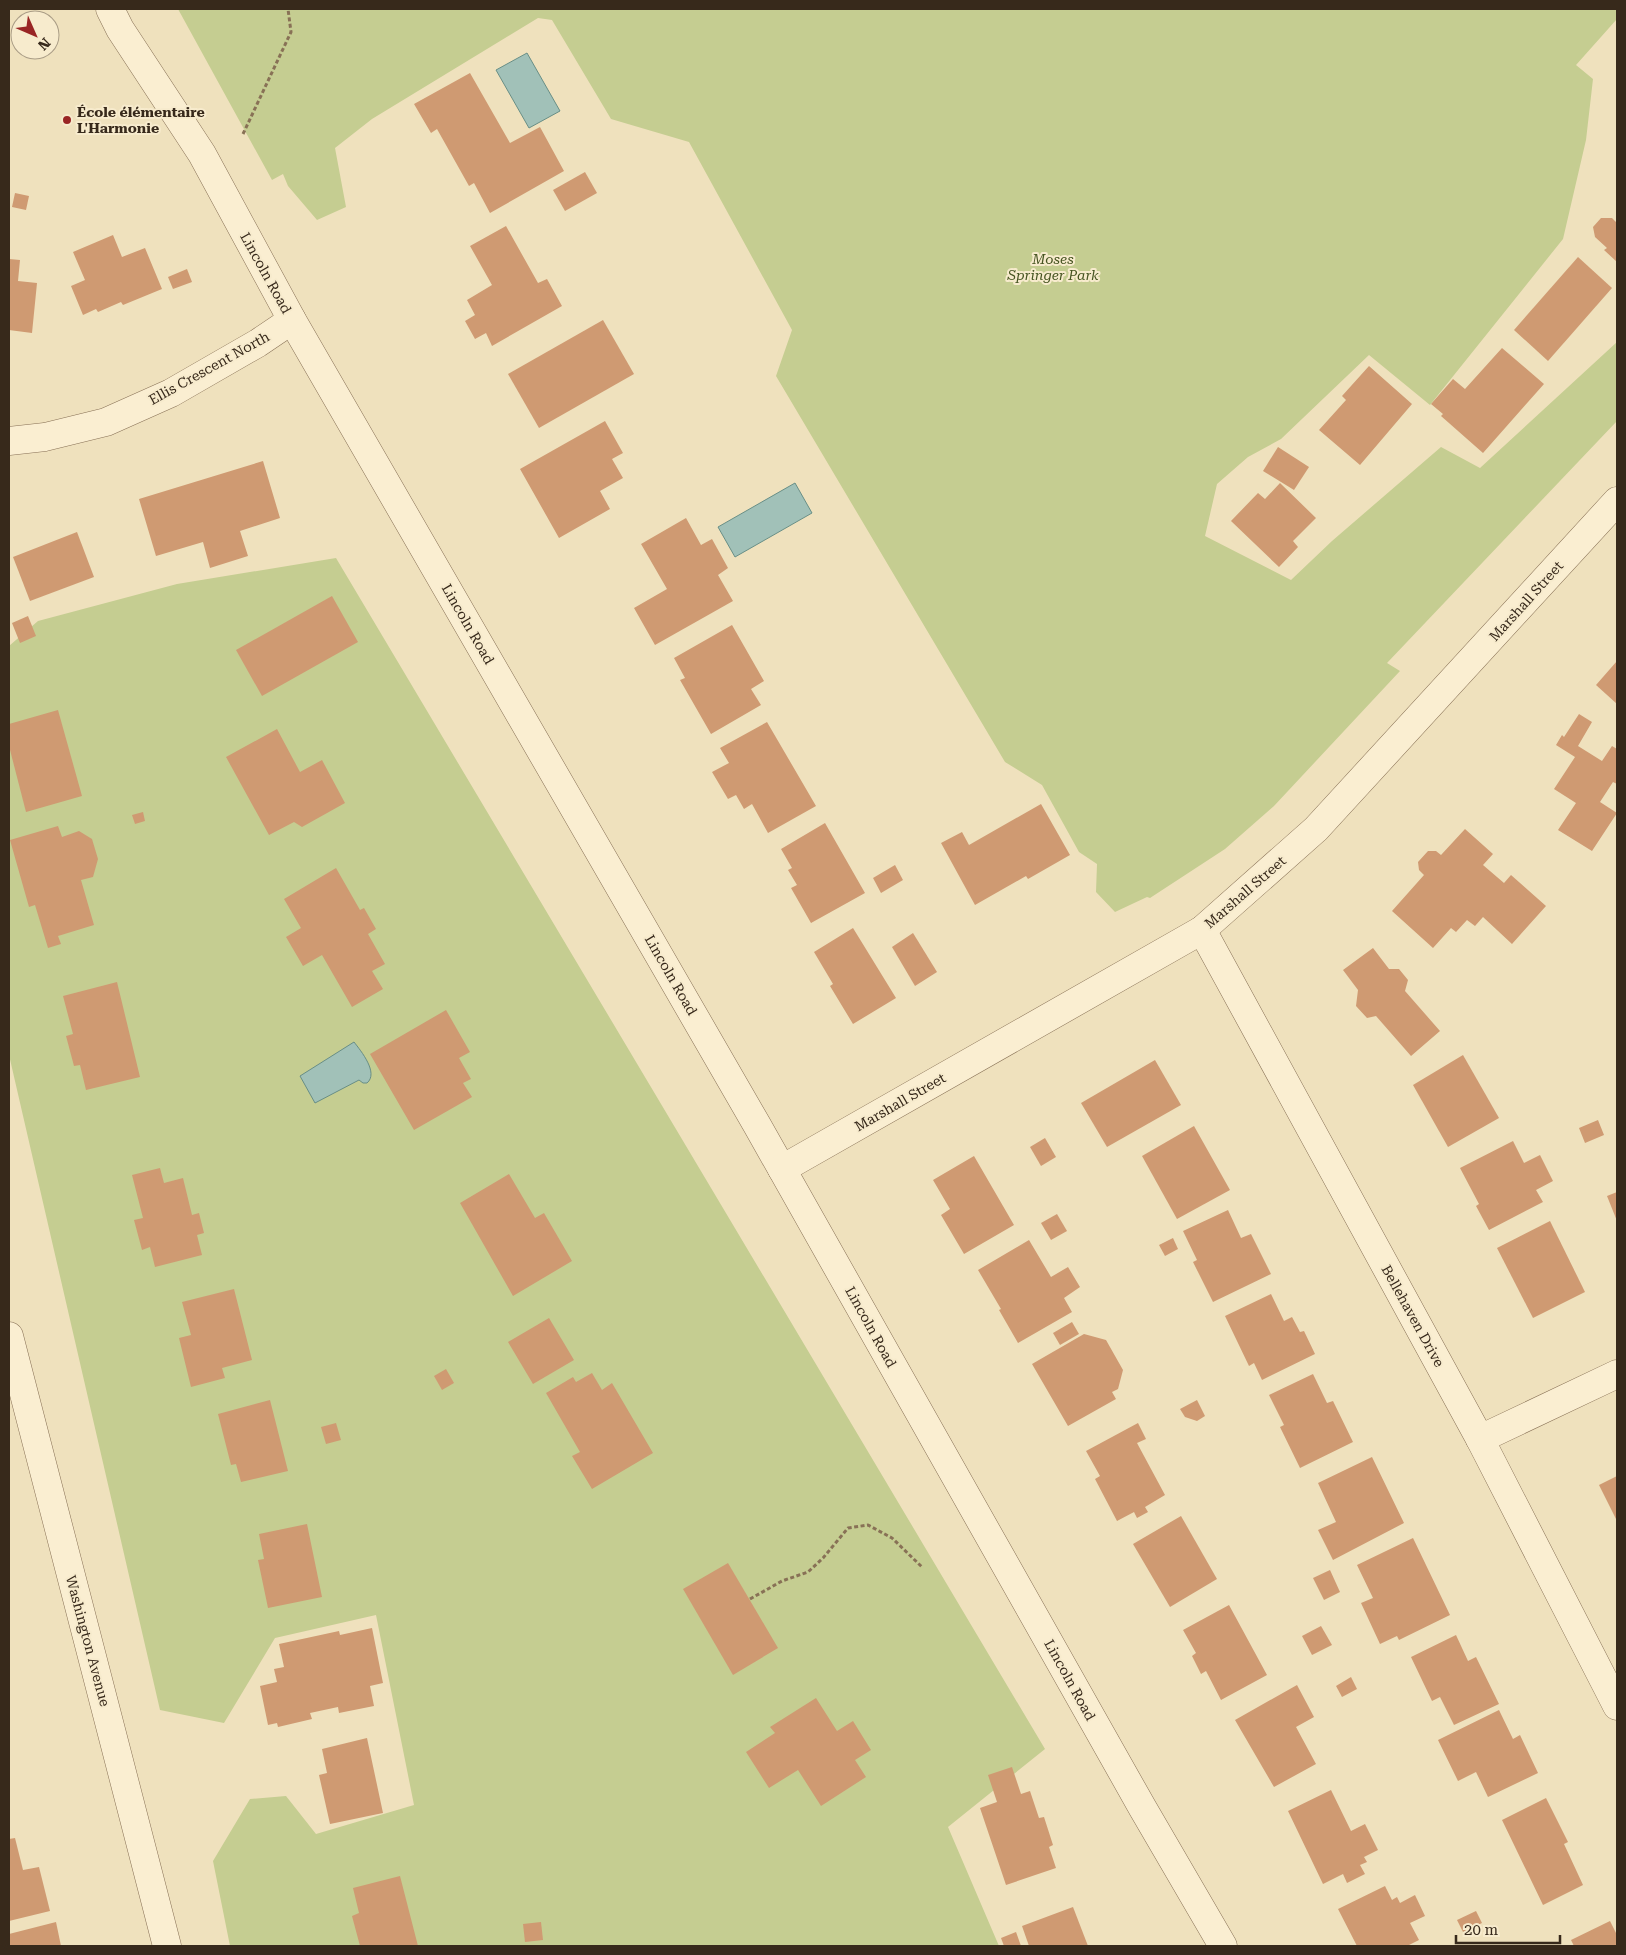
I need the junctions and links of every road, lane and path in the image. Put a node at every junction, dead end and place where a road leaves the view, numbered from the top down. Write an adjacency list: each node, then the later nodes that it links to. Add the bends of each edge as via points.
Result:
1 (110, 9): 4 (street, Lincoln Road, via 202,154)
2 (288, 9): 3 (path, via 291,32)
3 (243, 134)
4 (292, 320): 5 (street, Ellis Crescent North, via 171,393 106,422 45,437); 8 (street, Lincoln Road)
5 (9, 441)
6 (1617, 501): 7 (street, Marshall Street, via 1316,829)
7 (1202, 930): 8 (street, Marshall Street); 11 (street, Bellehaven Drive)
8 (782, 1169): 16 (street, Lincoln Road)
9 (9, 1336): 15 (street, Washington Avenue)
10 (1617, 1374): 11 (street)
11 (1480, 1439): 14 (street, Bellehaven Drive)
12 (923, 1568): 13 (path, via 892,1538 868,1525 848,1528 808,1572 782,1581)
13 (750, 1599)
14 (1617, 1706)
15 (168, 1946)
16 (1223, 1946)

